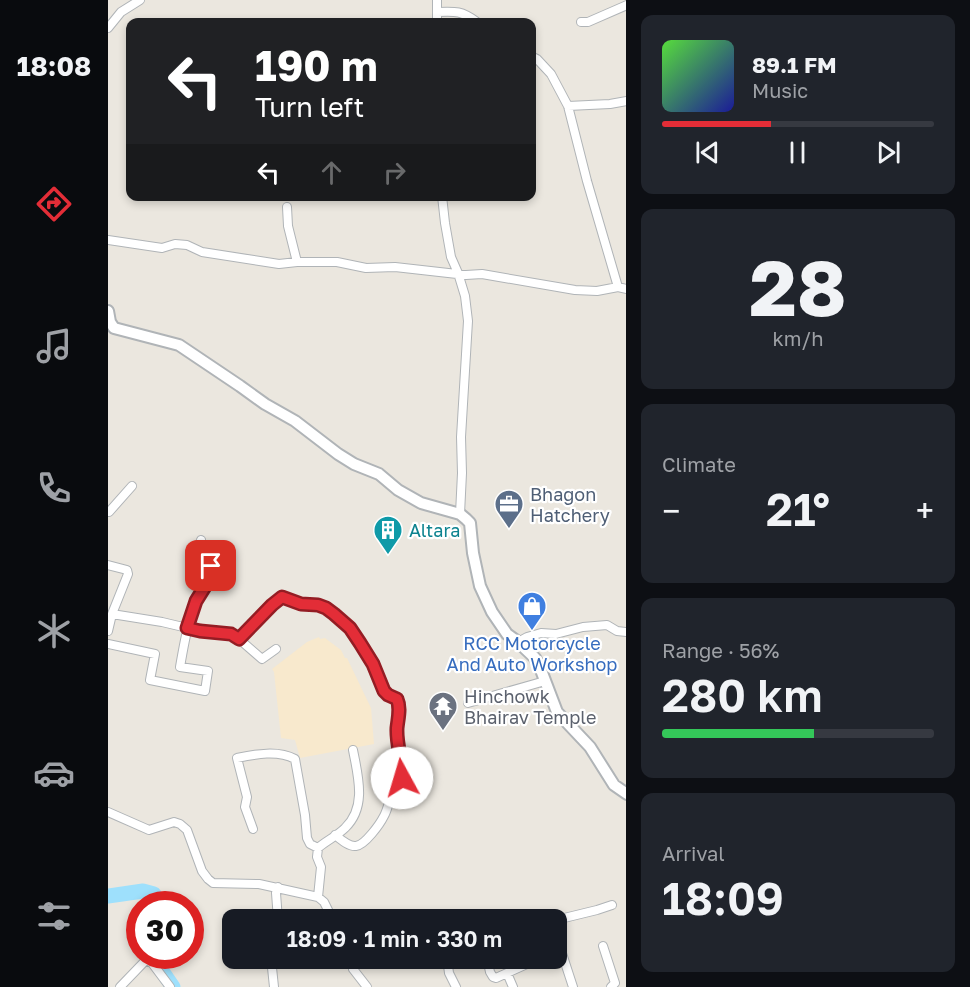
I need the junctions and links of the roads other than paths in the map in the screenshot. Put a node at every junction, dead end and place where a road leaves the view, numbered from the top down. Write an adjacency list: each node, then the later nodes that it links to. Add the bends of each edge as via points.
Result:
1 (140, 0): 8 (street, via 121,12)
2 (437, 0): 4 (street)
3 (626, 5): 7 (street)
4 (437, 12): 5 (street); 6 (street, via 464,13)
5 (437, 18)
6 (471, 18)
7 (581, 22)
8 (108, 28)
9 (536, 58): 11 (street, via 551,74)
10 (626, 101): 11 (street)
11 (568, 106): 17 (street)
12 (442, 201): 16 (street, via 451,257)
13 (286, 207): 15 (street)
14 (108, 240): 15 (street, via 162,248 187,245 202,252 279,264)
15 (297, 262): 16 (street)
16 (458, 273): 17 (street, via 575,290 597,291); 22 (street, via 468,321)
17 (618, 286): 18 (street)
18 (626, 289)
19 (108, 310): 22 (street, via 114,328 179,345 354,464 380,474 421,503)
20 (132, 486): 21 (street)
21 (108, 512)
22 (460, 514): 30 (street, via 470,523 480,586 492,612 507,634)
23 (201, 540): 26 (street, via 196,561 211,566 214,572 196,601)
24 (108, 565): 25 (street, via 127,570 128,574)
25 (112, 614): 26 (street); 27 (street)
26 (187, 628): 29 (street, via 231,634); 31 (street, via 180,667 208,671 205,691 150,680 155,654)
27 (108, 631)
28 (626, 632): 30 (street, via 607,625 583,627 556,634 541,633)
29 (239, 639): 32 (street, via 262,659); 39 (street, via 282,597 326,608 350,628 373,664 384,691 397,699 402,778 385,815 362,843 349,845)
30 (518, 642): 33 (street, via 535,658)
31 (108, 644)
32 (276, 649)
33 (545, 681): 34 (street); 36 (street, via 557,712 590,747 614,785)
34 (468, 703)
35 (353, 750): 39 (street, via 360,800 346,828)
36 (626, 793)
37 (108, 812): 41 (street, via 149,830 174,822 180,824 187,831 202,871 213,883)
38 (253, 829): 40 (street, via 237,758 286,755 295,759 307,838)
39 (335, 836): 40 (street)
40 (318, 848): 42 (street)
41 (278, 887): 42 (street); 44 (street)
42 (318, 897): 45 (street)
43 (612, 905): 46 (street)
44 (277, 909)
45 (328, 909)
46 (567, 917)
47 (603, 946): 62 (street, via 615,983)
48 (272, 969): 57 (street)
49 (353, 969): 58 (street)
50 (448, 969): 59 (street)
51 (489, 969): 54 (street, via 496,978)
52 (516, 969): 54 (street)
53 (566, 969): 61 (street)
54 (507, 973): 60 (street)
55 (120, 987): 56 (street, via 146,960)
56 (170, 987)
57 (274, 987)
58 (367, 987)
59 (456, 987)
60 (513, 987)
61 (573, 987)
62 (611, 987)

